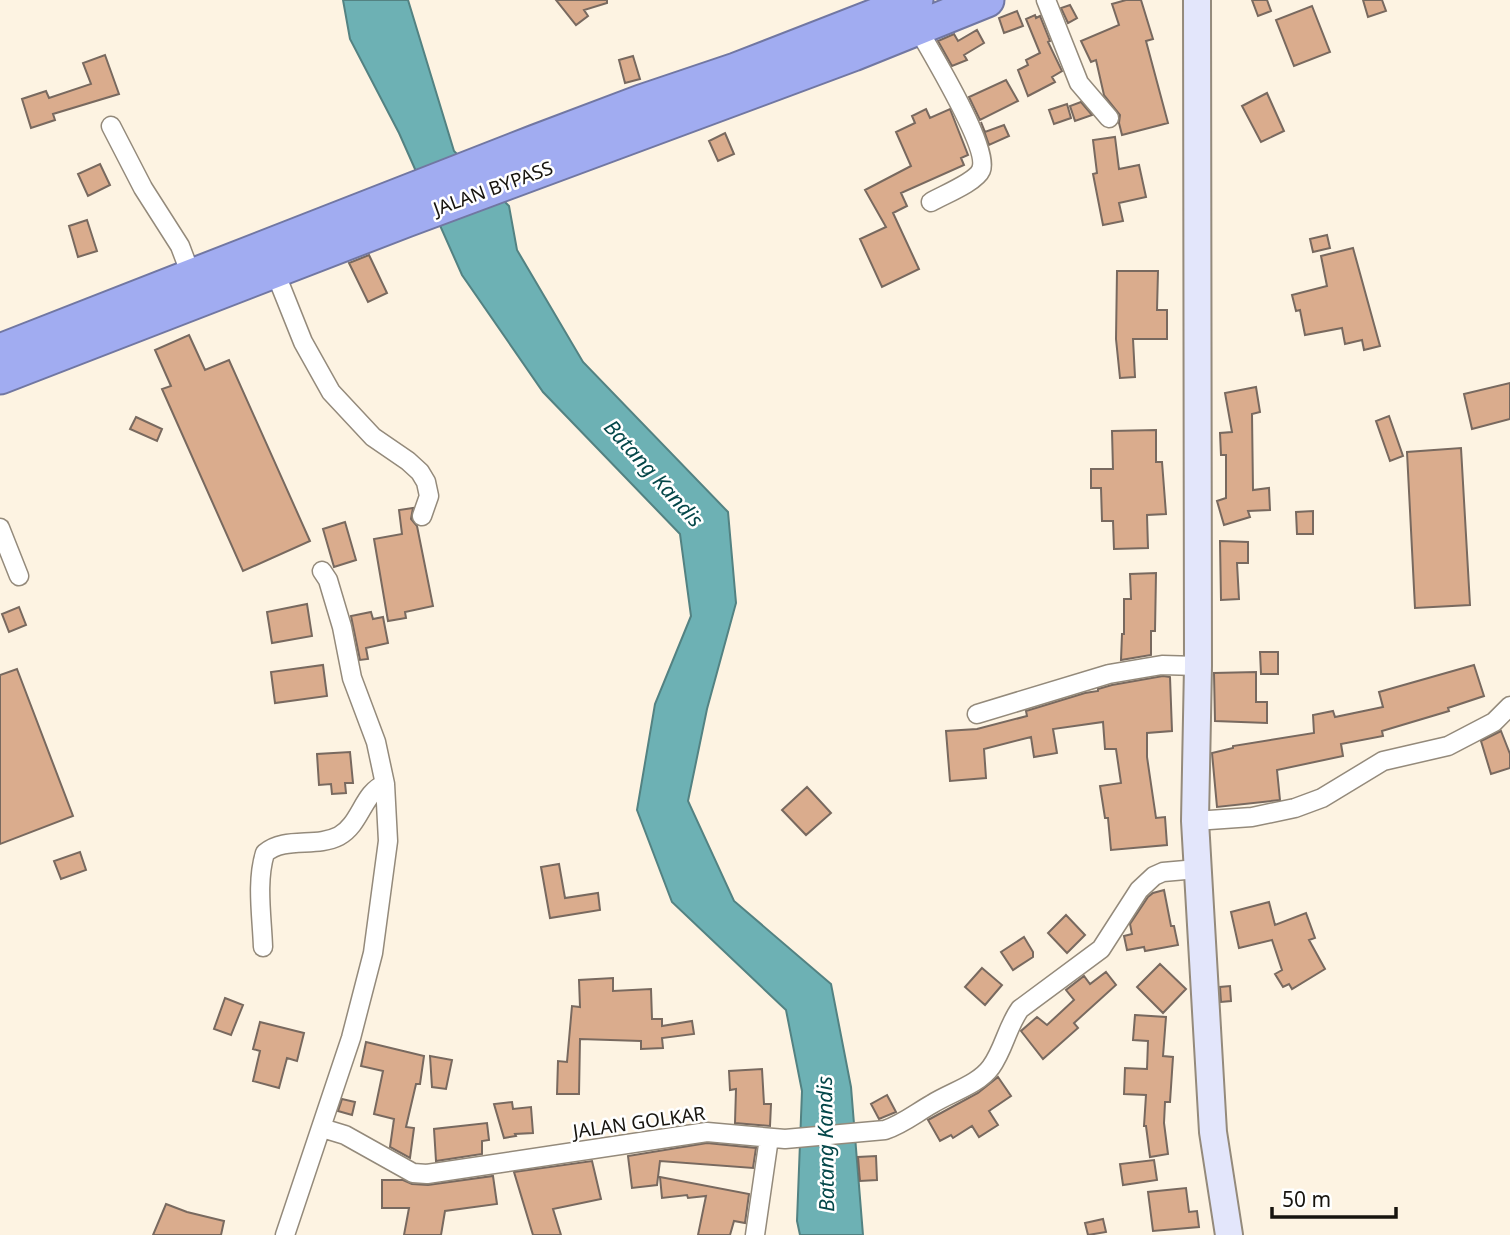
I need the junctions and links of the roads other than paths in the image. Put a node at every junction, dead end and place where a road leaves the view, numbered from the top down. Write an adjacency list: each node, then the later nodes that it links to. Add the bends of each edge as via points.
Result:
1 (987, 0): 4 (highway, JALAN BYPASS)
2 (1046, 0): 5 (street, via 1079,83)
3 (1197, 0): 17 (street)
4 (917, 14): 7 (street, via 982,160 975,178); 8 (highway, JALAN BYPASS)
5 (1109, 118)
6 (111, 126): 10 (street, via 180,246)
7 (931, 202)
8 (403, 207): 9 (highway, JALAN BYPASS); 10 (highway, JALAN BYPASS)
9 (275, 272): 12 (highway, JALAN BYPASS); 13 (street, via 303,342 331,392 373,437 408,461 426,482 429,496)
10 (191, 275): 11 (highway, JALAN BYPASS)
11 (0, 351)
12 (0, 377)
13 (422, 516)
14 (0, 528): 16 (street)
15 (322, 572): 20 (street, via 342,626 352,678 376,742)
16 (19, 576)
17 (1198, 666): 19 (street, via 1162,665 1110,674); 21 (street)
18 (1510, 706): 21 (street, via 1493,722 1448,746 1383,761 1322,798 1295,808)
19 (977, 714)
20 (385, 784): 23 (street, via 376,788 358,818 340,835 315,843 279,845 265,853); 24 (street, via 388,841 373,953)
21 (1195, 821): 22 (street)
22 (1197, 869): 25 (street, JALAN GOLKAR, via 1163,872 1146,883 1101,949 1020,1009 982,1077 898,1126); 28 (street, via 1213,1132)
23 (263, 947)
24 (321, 1128): 25 (street, JALAN GOLKAR, via 345,1135 413,1173 427,1174 707,1132); 26 (street)
25 (777, 1139): 27 (street)
26 (285, 1235)
27 (755, 1235)
28 (1229, 1235)

